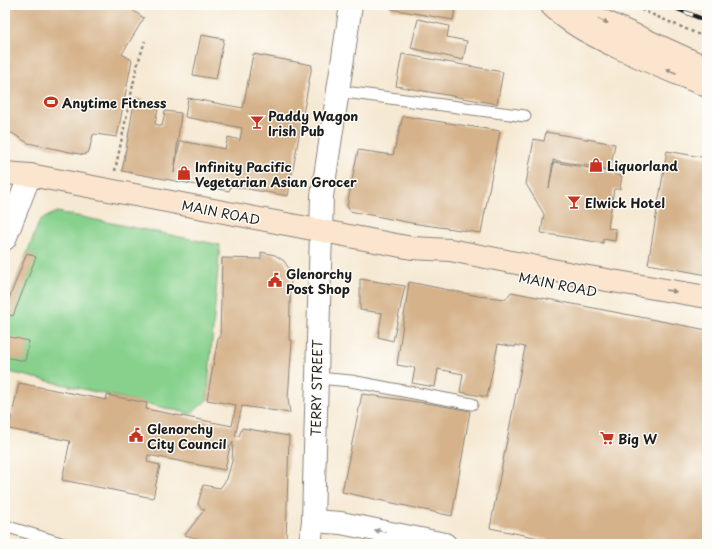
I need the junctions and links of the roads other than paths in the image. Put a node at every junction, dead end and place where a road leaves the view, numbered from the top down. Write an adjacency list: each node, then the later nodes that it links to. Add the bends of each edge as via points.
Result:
1 (351, 5): 5 (street, TERRY STREET)
2 (551, 6): 3 (main road, one-way to 3, via 588,14); 4 (main road, one-way to 2, via 591,35)
3 (707, 68)
4 (707, 86)
5 (337, 91): 6 (lane); 10 (street, TERRY STREET, via 322,196)
6 (525, 116)
7 (5, 161): 9 (main road, MAIN ROAD)
8 (5, 173): 9 (main road, MAIN ROAD)
9 (30, 175): 10 (main road, MAIN ROAD); 11 (street)
10 (322, 232): 12 (main road, MAIN ROAD); 15 (street, TERRY STREET)
11 (5, 239)
12 (412, 248): 13 (main road, MAIN ROAD, one-way to 13, via 450,250); 14 (main road, MAIN ROAD, via 445,261 581,290)
13 (707, 297)
14 (707, 312)
15 (316, 378): 16 (lane, via 350,381); 17 (street, TERRY STREET)
16 (472, 404)
17 (313, 521): 20 (street, TERRY STREET); 21 (street, one-way to 17, via 341,523)
18 (5, 526): 19 (lane)
19 (64, 544)
20 (310, 544)
21 (445, 544)

